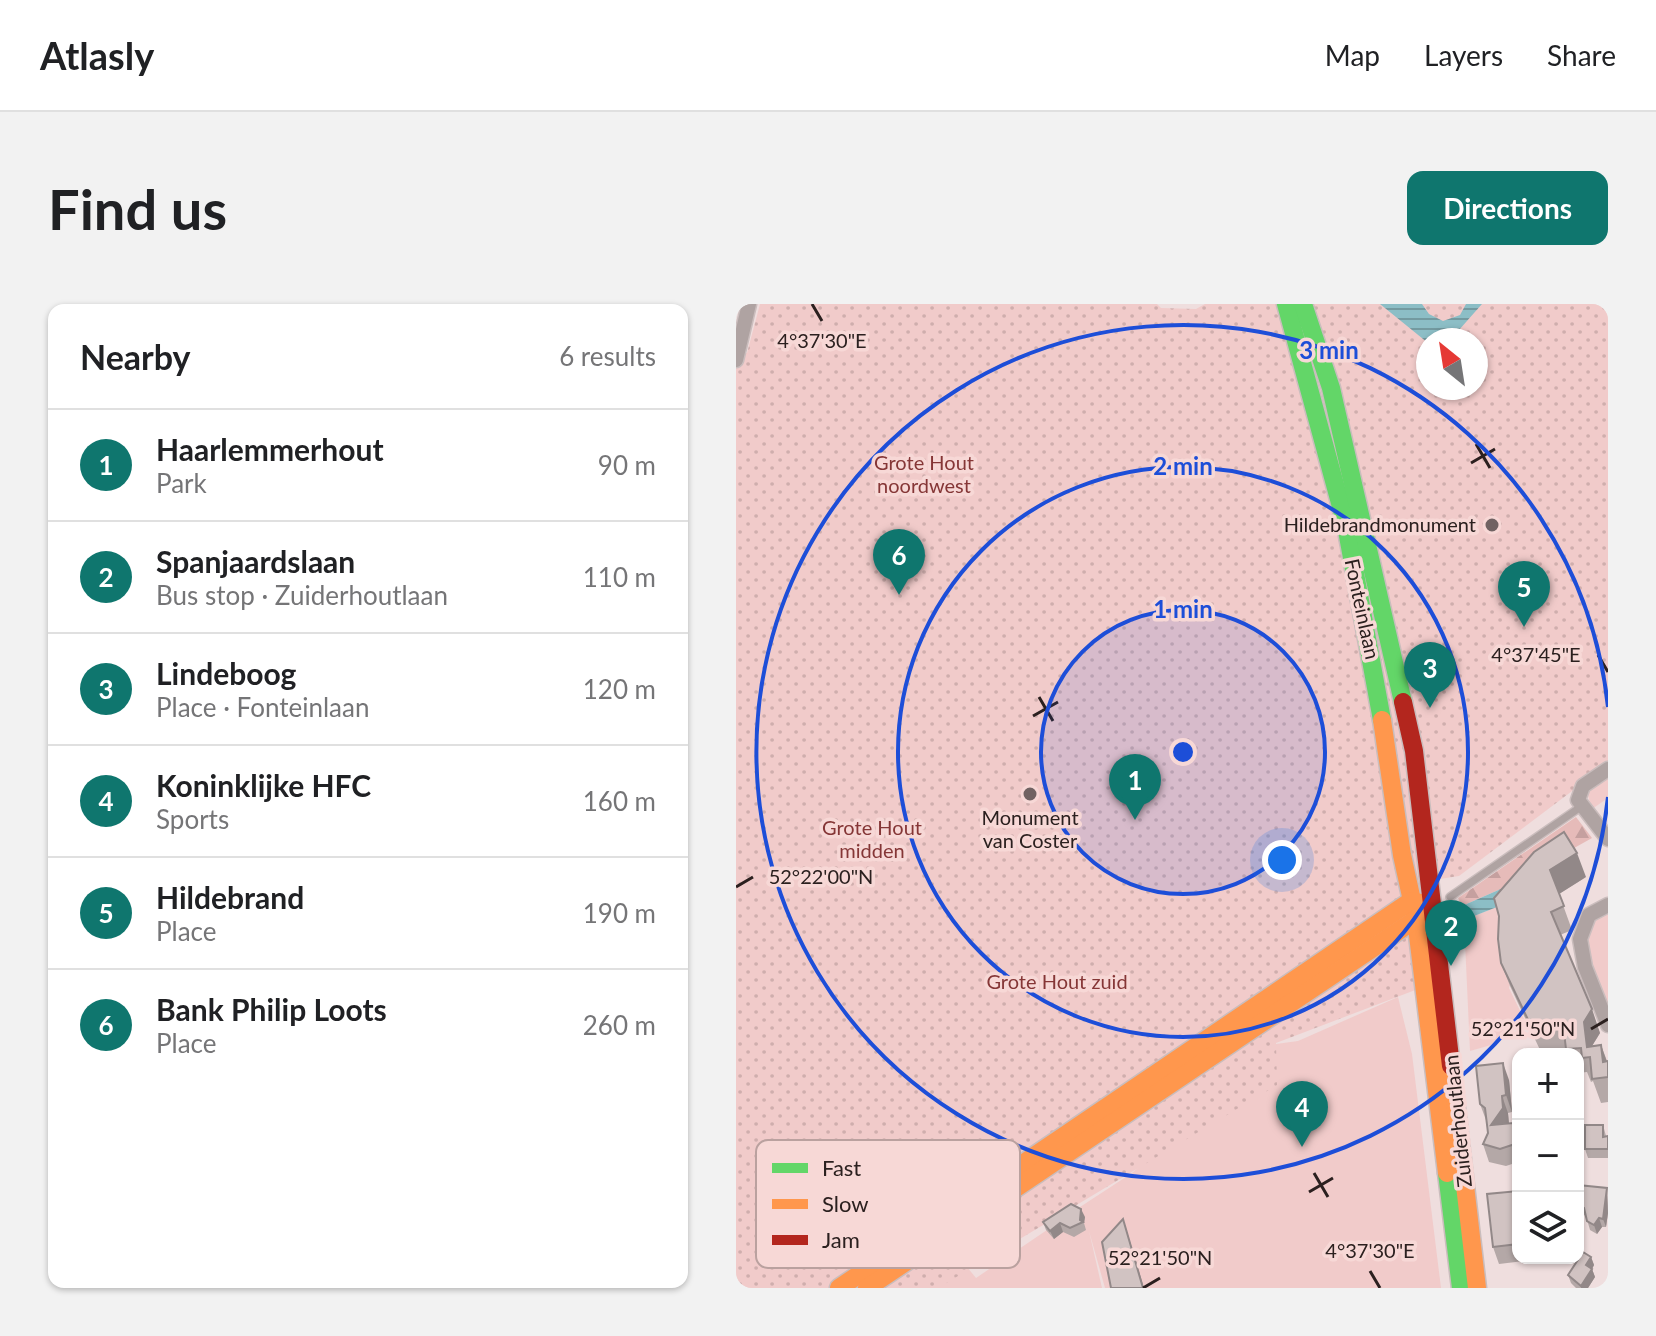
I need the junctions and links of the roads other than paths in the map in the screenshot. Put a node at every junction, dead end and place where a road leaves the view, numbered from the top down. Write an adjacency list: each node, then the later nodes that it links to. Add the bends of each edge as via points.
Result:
1 (749, 304): 4 (street)
2 (1286, 304): 10 (main road, Fonteinlaan, via 1306,363 1346,529)
3 (1303, 304): 8 (main road, Fonteinlaan, via 1331,388 1376,576 1414,751)
4 (736, 360)
5 (1608, 769): 6 (street, via 1583,786)
6 (1580, 803): 7 (street); 8 (lane)
7 (1608, 839)
8 (1439, 903): 10 (main road); 19 (main road, Zuiderhoutlaan)
9 (1608, 905): 11 (street, via 1589,915 1580,939)
10 (1414, 910): 12 (main road); 13 (main road); 18 (main road, Zuiderhoutlaan)
11 (1608, 1025)
12 (1020, 1169)
13 (1020, 1182)
14 (869, 1268): 16 (main road)
15 (896, 1268): 17 (main road)
16 (839, 1288)
17 (867, 1288)
18 (1461, 1288)
19 (1477, 1288)

